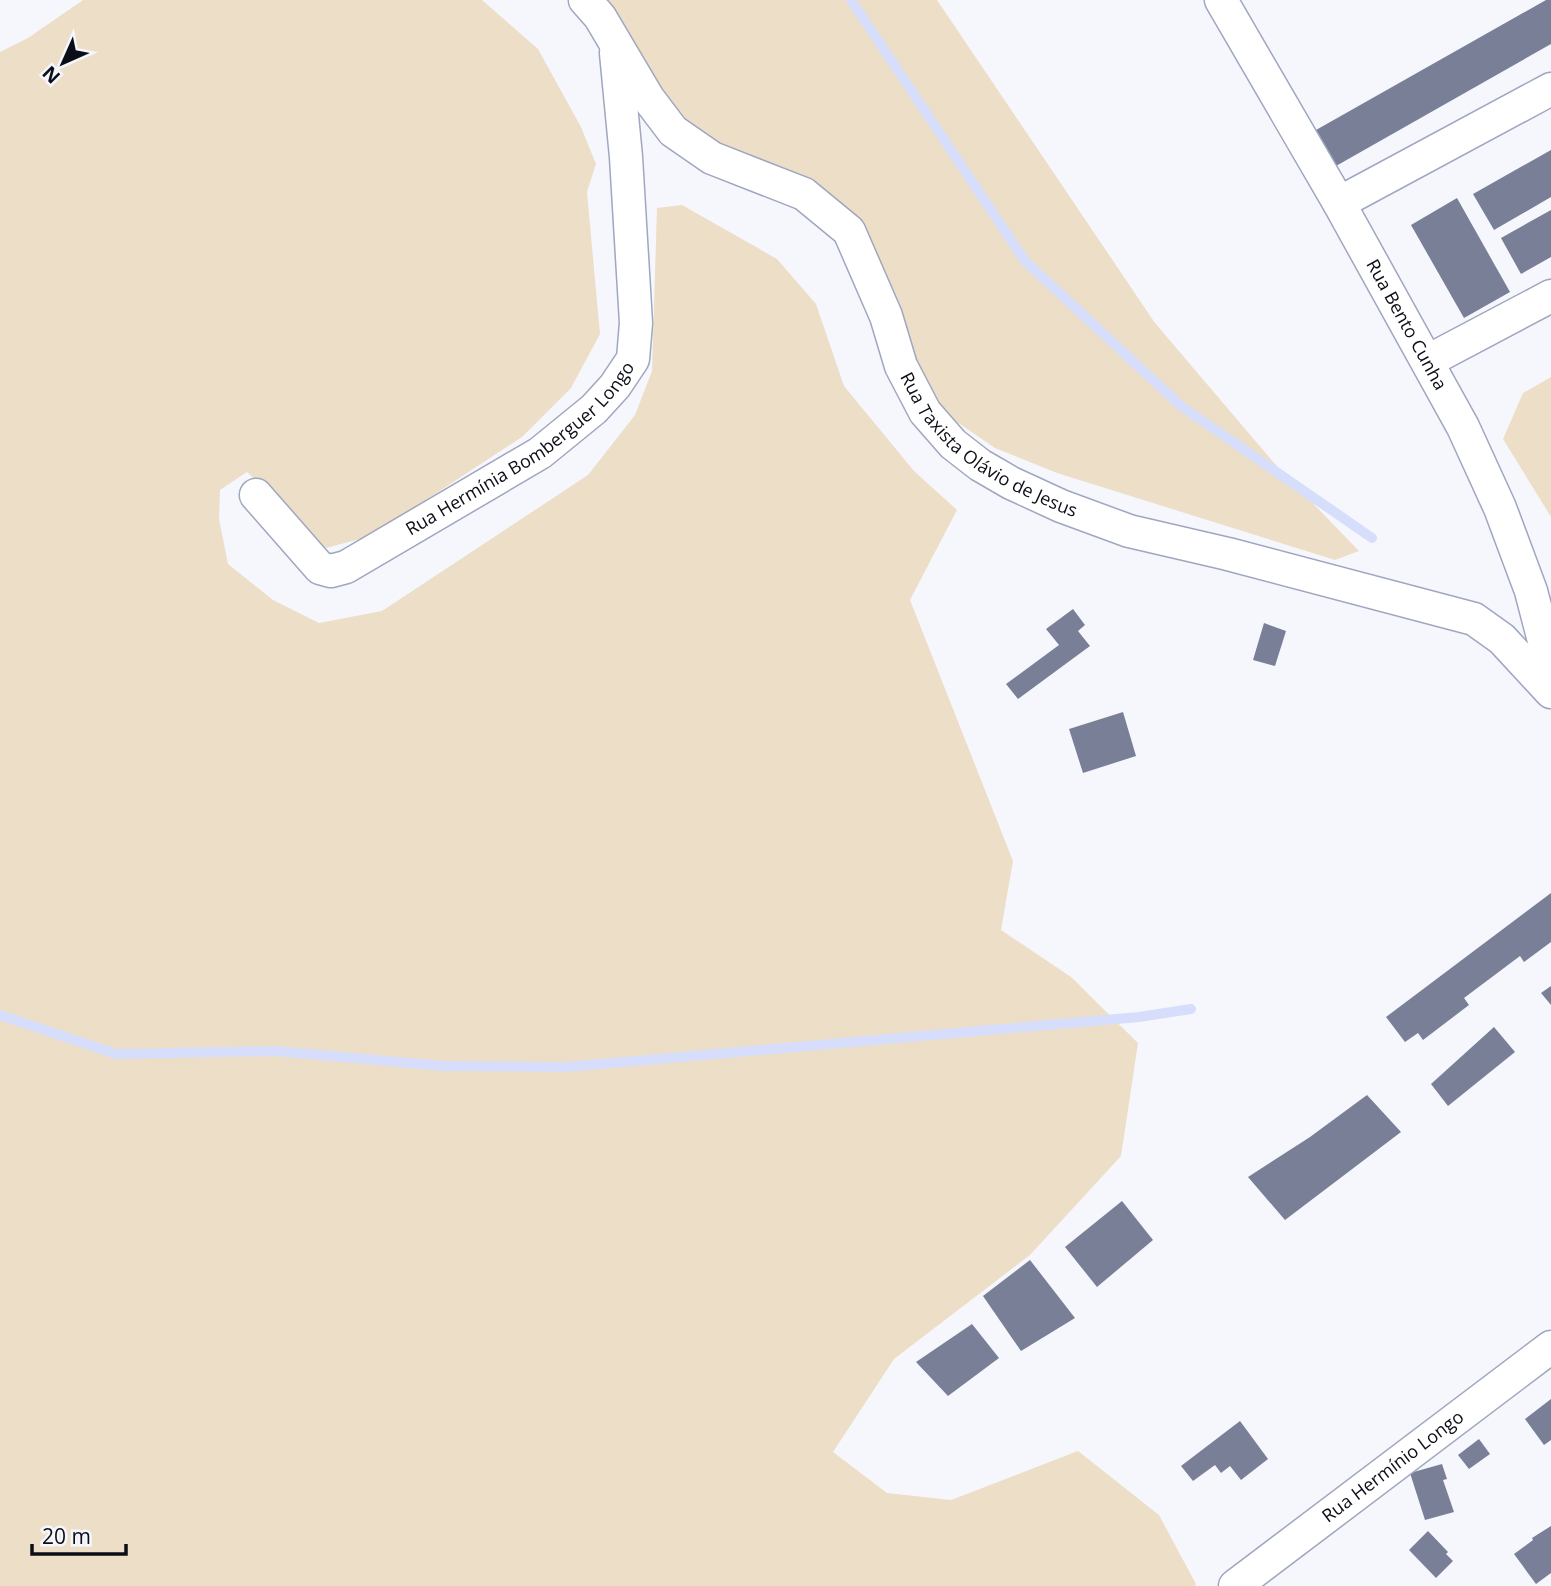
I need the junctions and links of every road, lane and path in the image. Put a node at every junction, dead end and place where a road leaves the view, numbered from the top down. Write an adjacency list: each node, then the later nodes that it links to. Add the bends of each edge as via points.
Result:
1 (585, 0): 3 (street, Rua Taxista Olávio de Jesus)
2 (1220, 0): 5 (street, Rua Bento Cunha)
3 (615, 44): 8 (street, Rua Hermínia Bomberguer Longo, via 635,323 633,359 615,386 540,453 346,567 320,568); 10 (street, Rua Taxista Olávio de Jesus, via 673,131 712,158 804,194 849,231 886,316 901,366 925,412 953,444 980,465 1061,506 1129,531 1474,619 1502,639)
4 (1551, 89): 5 (street)
5 (1339, 203): 7 (street, Rua Bento Cunha)
6 (1551, 296): 7 (street)
7 (1428, 361): 9 (street, Rua Bento Cunha, via 1500,508 1531,591)
8 (256, 495)
9 (1551, 668)
10 (1551, 692)
11 (1551, 1347): 12 (street, Rua Hermínio Longo)
12 (1235, 1586)

